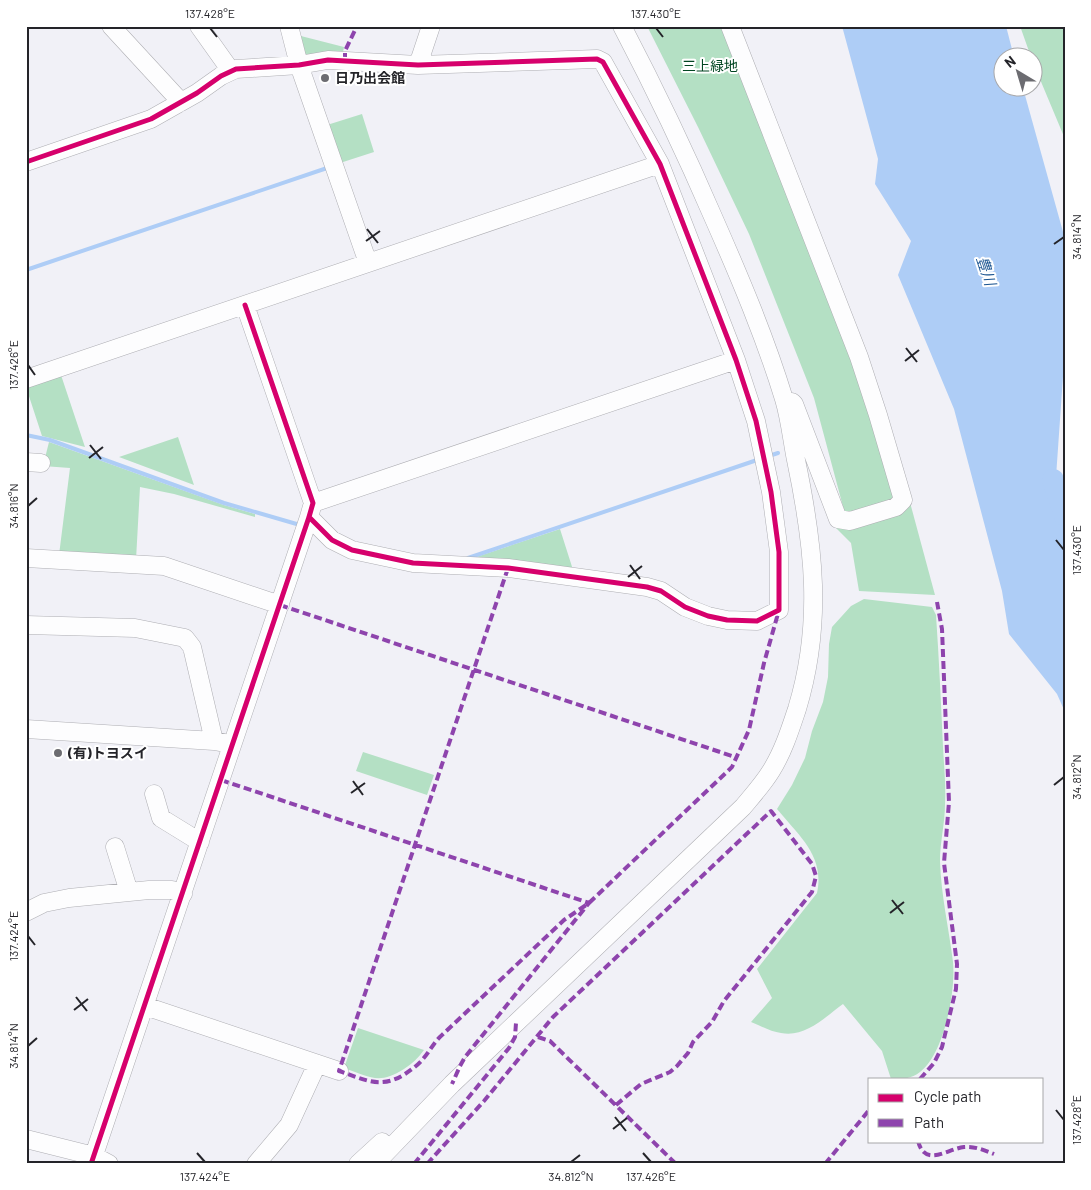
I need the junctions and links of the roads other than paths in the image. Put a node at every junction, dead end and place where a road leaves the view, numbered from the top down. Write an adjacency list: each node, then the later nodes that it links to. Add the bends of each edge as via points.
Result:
1 (111, 26): 10 (street)
2 (199, 26): 9 (street)
3 (289, 26): 7 (street)
4 (431, 26): 8 (street)
5 (622, 26): 17 (street, via 686,154 746,291)
6 (730, 26): 17 (street, via 859,357 903,500 896,507 850,521 838,519 794,404)
7 (300, 65): 8 (street, via 328,60); 9 (street); 13 (street)
8 (418, 65): 12 (street, via 597,59 606,66)
9 (231, 71): 10 (street)
10 (181, 102): 11 (street, via 151,119)
11 (26, 162)
12 (660, 164): 13 (street); 15 (street)
13 (368, 263): 14 (street)
14 (245, 305): 16 (street); 18 (street)
15 (736, 360): 18 (street); 18 (street, via 756,421 779,552 779,610 756,621 739,622 708,616 685,607 662,591 647,587 508,568 413,563 352,550 332,540)
16 (26, 379)
17 (784, 400): 34 (street, via 805,500 814,594 810,661 782,751 772,770 743,807)
18 (311, 510): 20 (street)
19 (26, 558): 20 (street, via 164,566)
20 (280, 605): 24 (street)
21 (26, 625): 23 (street, via 135,628 185,638 192,647)
22 (26, 729): 23 (street)
23 (214, 741): 24 (street)
24 (233, 745): 26 (street)
25 (154, 794): 26 (street, via 161,818)
26 (200, 842): 29 (street)
27 (114, 847): 28 (street)
28 (129, 892): 29 (street, via 172,890); 30 (street, via 56,900)
29 (182, 894): 31 (street)
30 (26, 912)
31 (145, 1006): 32 (street); 36 (street)
32 (317, 1064): 33 (street); 37 (street, via 289,1125)
33 (338, 1071)
34 (412, 1126): 38 (street, via 398,1128); 39 (street)
35 (26, 1139): 36 (street)
36 (98, 1161)
37 (256, 1164)
38 (358, 1164)
39 (375, 1164)

